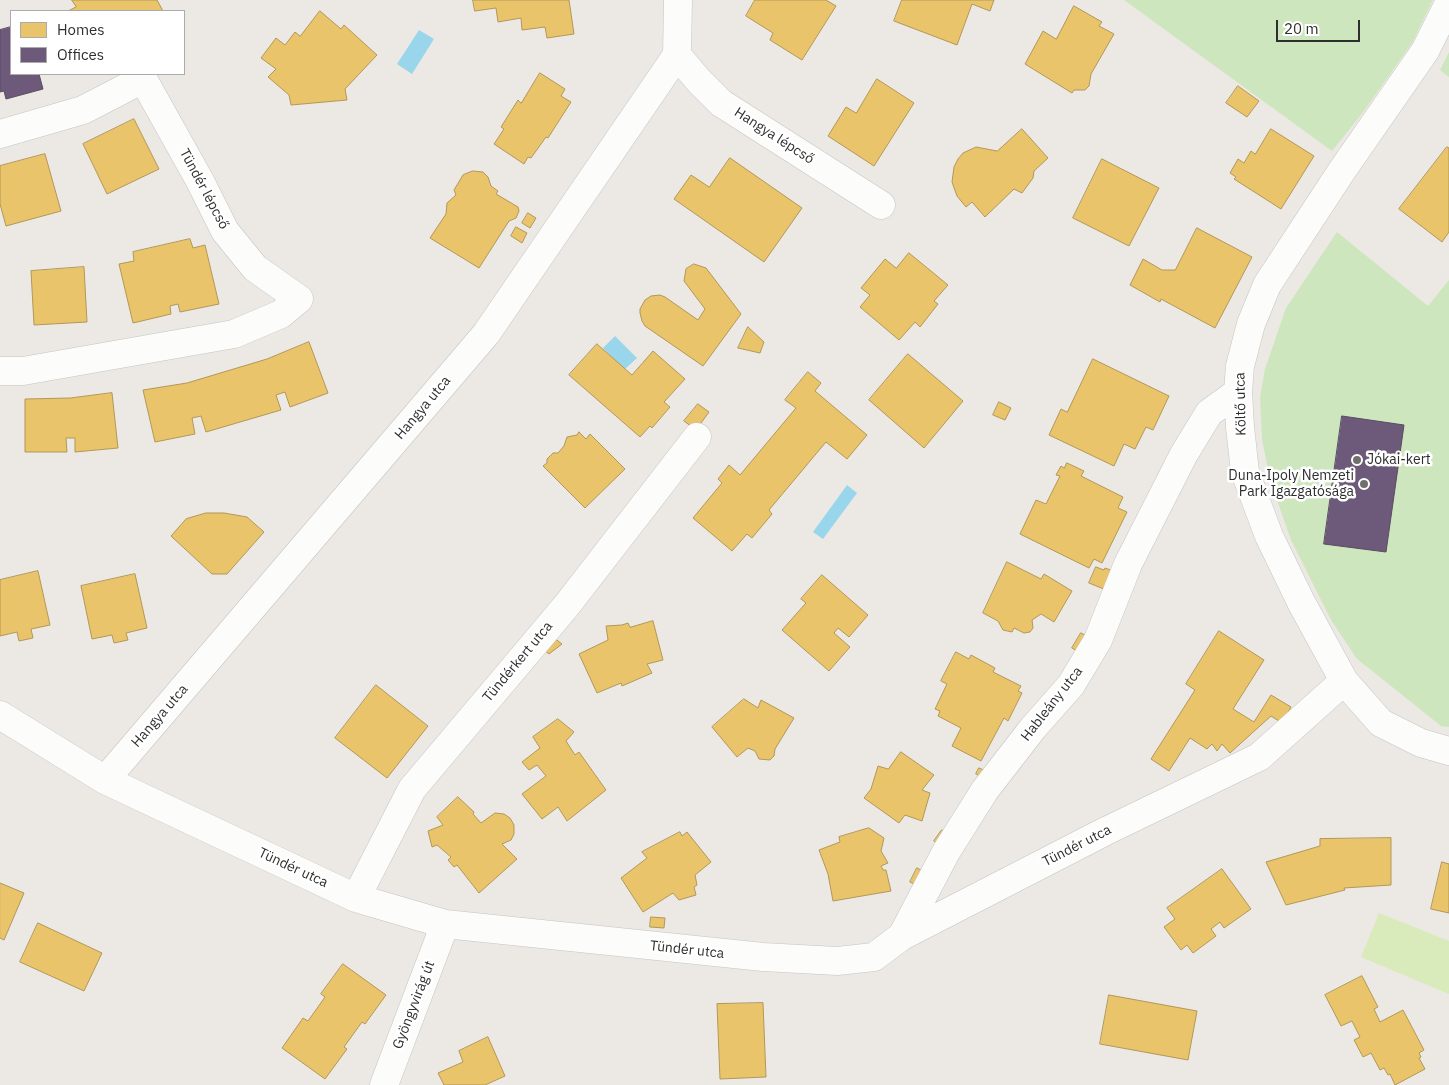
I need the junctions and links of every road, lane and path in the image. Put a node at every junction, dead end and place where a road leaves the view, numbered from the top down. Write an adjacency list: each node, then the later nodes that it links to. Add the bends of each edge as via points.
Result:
1 (678, 0): 3 (street)
2 (1449, 3): 7 (street, Költő utca, via 1425,51 1267,285 1251,324 1240,366)
3 (677, 55): 5 (street, Hangya lépcső, via 721,103); 12 (street, Hangya utca, via 486,334)
4 (0, 134): 6 (street, Tündér lépcső, via 83,110 143,79 225,231 255,268 299,299 281,314 234,334 23,371)
5 (881, 205)
6 (0, 371)
7 (1238, 392): 9 (street, Költő utca, via 1245,472 1269,536); 15 (street, Hableány utca, via 1209,413 1184,454 1128,564 1098,640 1071,685 985,790 946,852)
8 (697, 437): 13 (street, Tündérkert utca, via 567,605 412,789)
9 (1344, 681): 11 (street, Költő utca, via 1381,722 1421,743); 15 (street, Tündér utca, via 1259,757)
10 (0, 715): 12 (street, Tündér utca)
11 (1449, 751)
12 (104, 780): 13 (street, Tündér utca)
13 (356, 898): 14 (street, Tündér utca)
14 (445, 924): 15 (street, Tündér utca, via 763,957 837,961 874,956); 16 (street, Gyöngyvirág út)
15 (902, 936)
16 (384, 1085)

